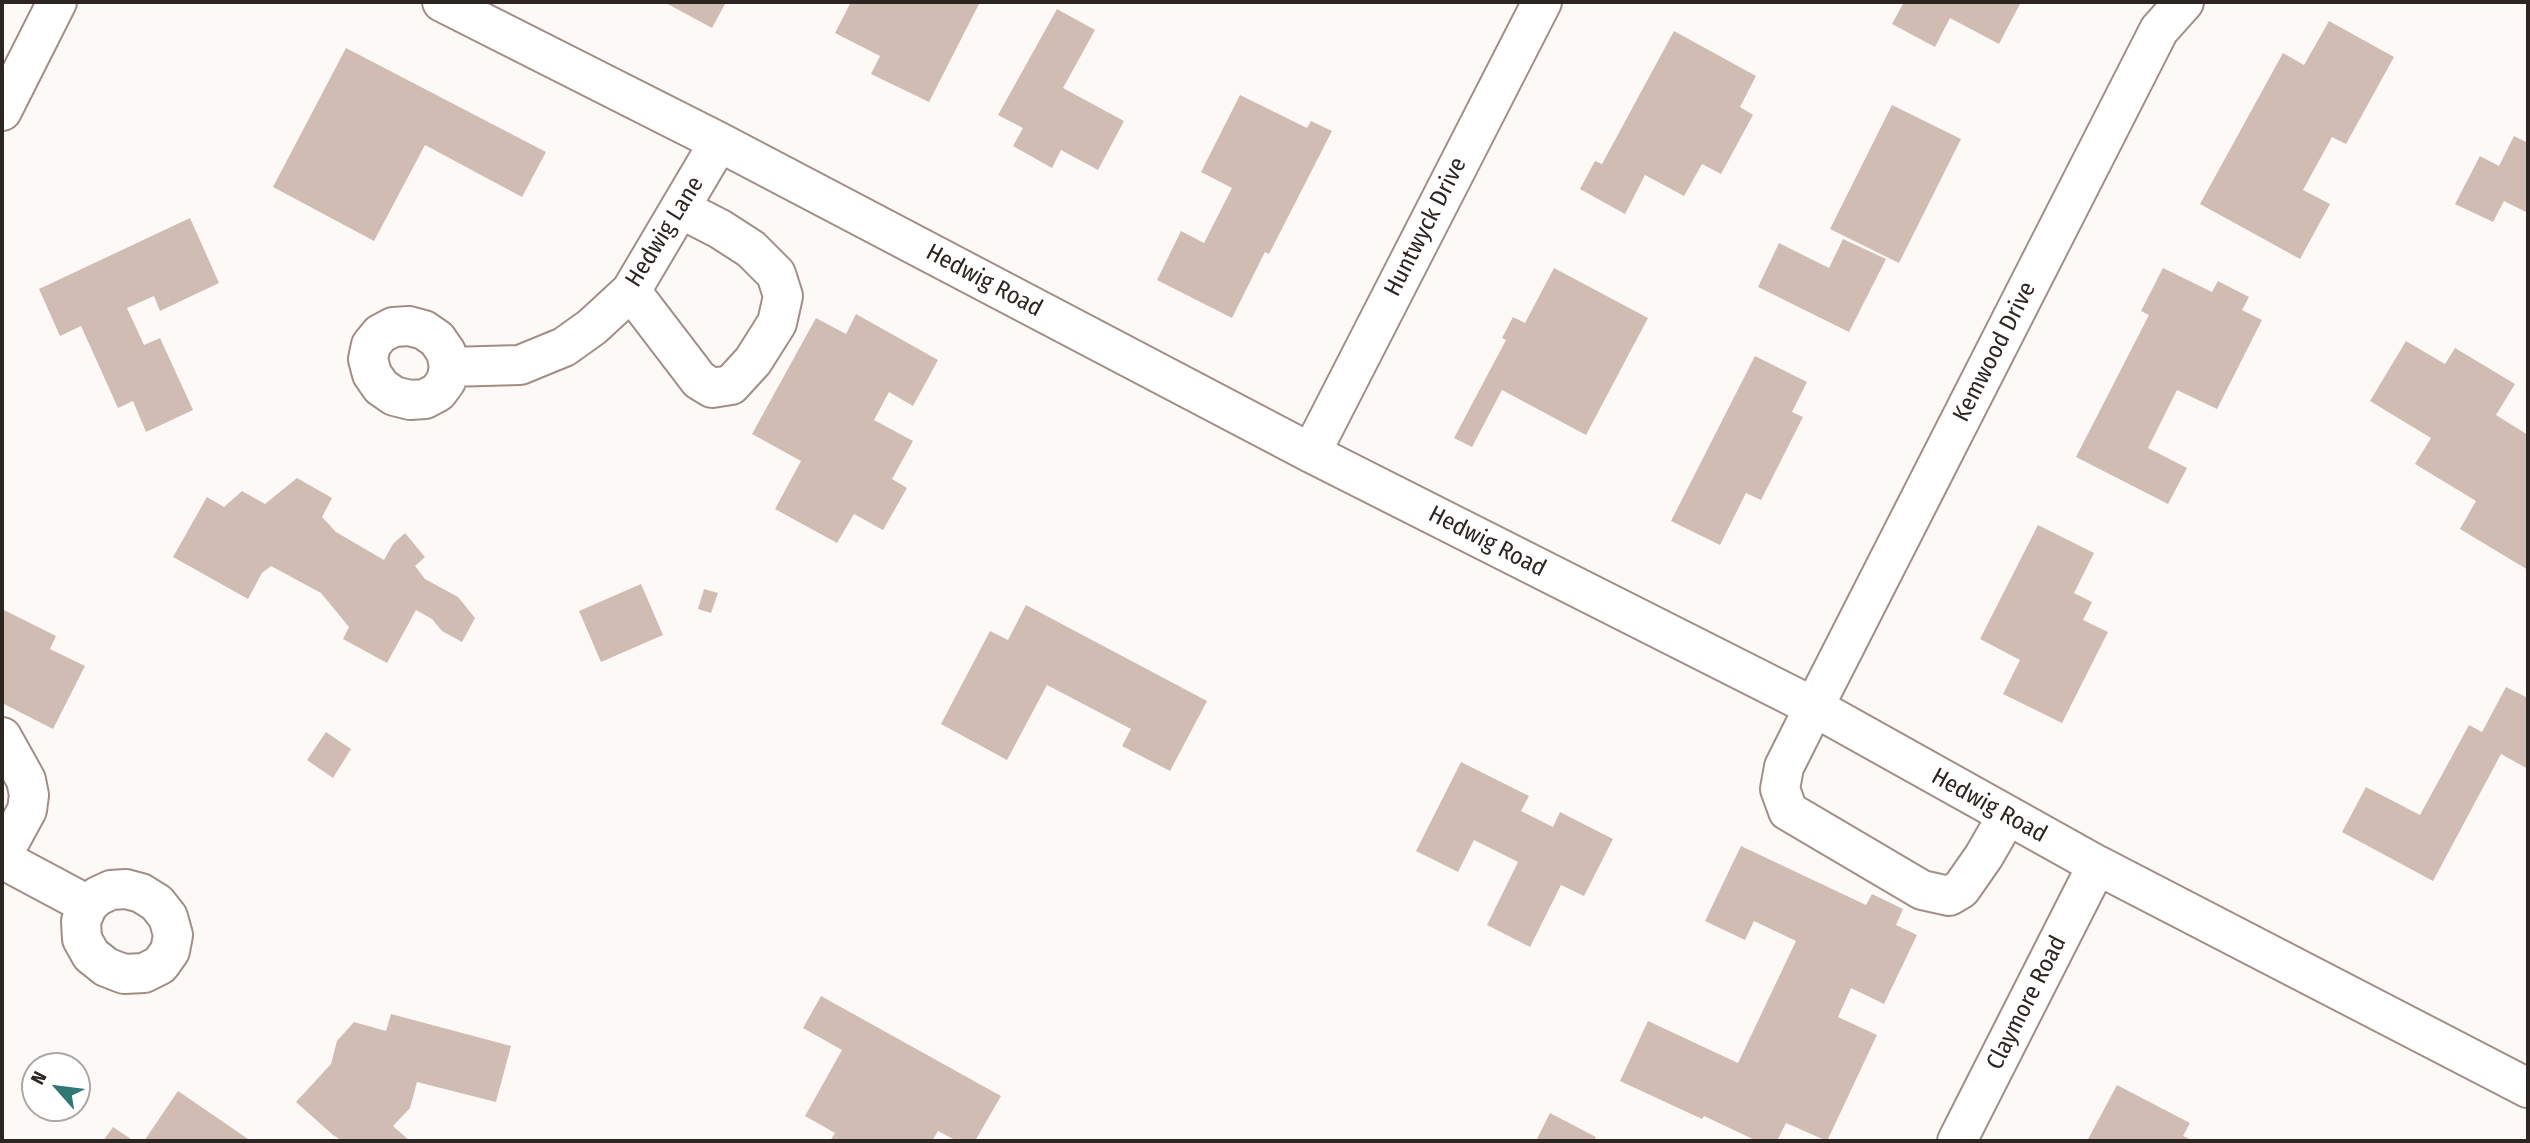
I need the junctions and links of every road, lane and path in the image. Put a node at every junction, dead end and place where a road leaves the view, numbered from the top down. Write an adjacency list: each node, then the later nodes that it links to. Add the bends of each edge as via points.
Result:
1 (57, 2): 5 (street)
2 (442, 2): 6 (street, Hedwig Road)
3 (1542, 2): 10 (street, Huntwyck Drive)
4 (2184, 2): 11 (street, Kemwood Drive, via 2159,30)
5 (2, 111)
6 (719, 142): 7 (street, Hedwig Lane); 10 (street, Hedwig Road)
7 (681, 209): 8 (street, Hedwig Lane); 8 (street, via 751,249 776,274 783,296 777,323 753,361 731,384 712,388 699,380)
8 (631, 291): 9 (street, Hedwig Lane, via 564,347 520,365)
9 (449, 367)
10 (1311, 453): 11 (street, Hedwig Road)
11 (1814, 707): 13 (street, Hedwig Road); 13 (street, Kemwood Drive, via 1784,767 1780,789 1787,811 1922,890 1949,896 1961,889)
12 (2, 737): 14 (street, via 26,780 29,795 27,810)
13 (2007, 816): 15 (street, Hedwig Road)
14 (2, 857): 16 (street)
15 (2097, 865): 17 (street, Hedwig Road); 18 (street, Claymore Road)
16 (88, 905)
17 (2528, 1088)
18 (1956, 1141)

